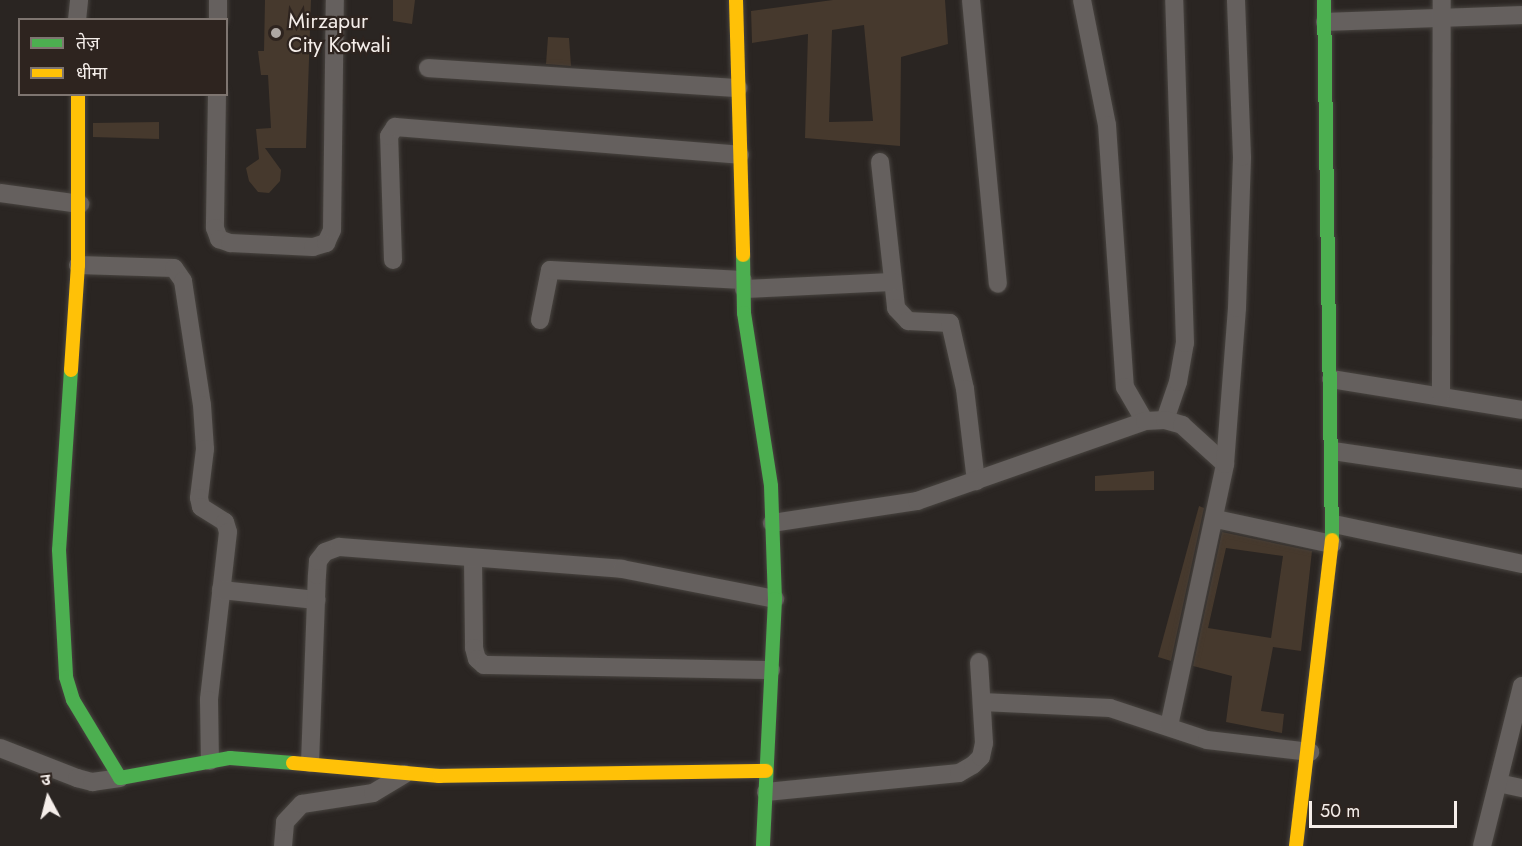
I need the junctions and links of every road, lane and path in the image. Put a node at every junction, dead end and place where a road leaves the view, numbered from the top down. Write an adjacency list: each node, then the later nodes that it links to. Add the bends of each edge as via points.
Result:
1 (79, 0): 12 (street)
2 (218, 0): 13 (street)
3 (335, 0): 18 (street, via 332,230 326,243 313,247 230,243 219,239 215,228)
4 (736, 0): 16 (street)
5 (971, 0): 26 (street)
6 (1082, 0): 33 (street, via 1107,125 1125,387)
7 (1174, 0): 32 (street, via 1185,343 1178,382)
8 (1236, 0): 35 (street, via 1242,157 1237,308)
9 (1324, 0): 14 (street)
10 (1442, 9): 11 (street); 14 (street); 30 (street)
11 (1522, 15)
12 (77, 18)
13 (218, 18)
14 (1325, 22): 29 (street)
15 (428, 68): 16 (street)
16 (738, 88): 19 (street)
17 (78, 96): 22 (street)
18 (217, 96)
19 (740, 155): 23 (street, via 395,127 389,136); 27 (street)
20 (880, 162): 25 (street)
21 (0, 193): 22 (street)
22 (80, 204): 24 (street)
23 (393, 260)
24 (78, 265): 44 (street, via 164,267 179,272 193,331 202,405 205,449 199,498 201,507 225,522 228,532); 58 (street, via 59,550 66,677 73,700)
25 (893, 282): 27 (street); 37 (street, via 900,316 908,321 946,321 952,328 965,389)
26 (998, 284)
27 (744, 285): 28 (street, via 550,270); 39 (street, via 771,486)
28 (540, 320)
29 (1331, 379): 30 (street); 34 (street)
30 (1441, 394): 31 (street)
31 (1522, 410)
32 (1165, 420): 33 (street); 35 (street, via 1182,425)
33 (1145, 421): 37 (street)
34 (1333, 451): 36 (street); 40 (street)
35 (1225, 464): 38 (street)
36 (1522, 478)
37 (976, 481): 39 (street, via 917,501)
38 (1216, 519): 41 (street); 51 (street)
39 (772, 523): 45 (street)
40 (1334, 524): 41 (street); 43 (street)
41 (1332, 544): 53 (street)
42 (472, 560): 45 (street, via 622,569); 46 (street, via 339,548 325,552 318,561); 48 (street, via 474,648 477,660 484,665)
43 (1522, 564)
44 (221, 590): 46 (street); 54 (street, via 209,700)
45 (775, 599): 48 (street)
46 (316, 600): 55 (street)
47 (979, 662): 50 (street)
48 (771, 670): 56 (street)
49 (1522, 686): 59 (street)
50 (982, 702): 51 (street, via 1110,708); 61 (street, via 981,757 959,772)
51 (1169, 726): 53 (street, via 1207,740)
52 (0, 748): 58 (street, via 77,778 93,782)
53 (1310, 752): 64 (street)
54 (210, 761): 55 (street, via 261,758); 58 (street)
55 (310, 764): 57 (street)
56 (766, 771): 57 (street); 61 (street)
57 (405, 774): 62 (street, via 373,793 302,804 285,822)
58 (120, 778)
59 (1498, 783): 60 (street); 65 (street)
60 (1522, 788)
61 (766, 792): 63 (street)
62 (283, 846)
63 (763, 846)
64 (1296, 846)
65 (1482, 846)

